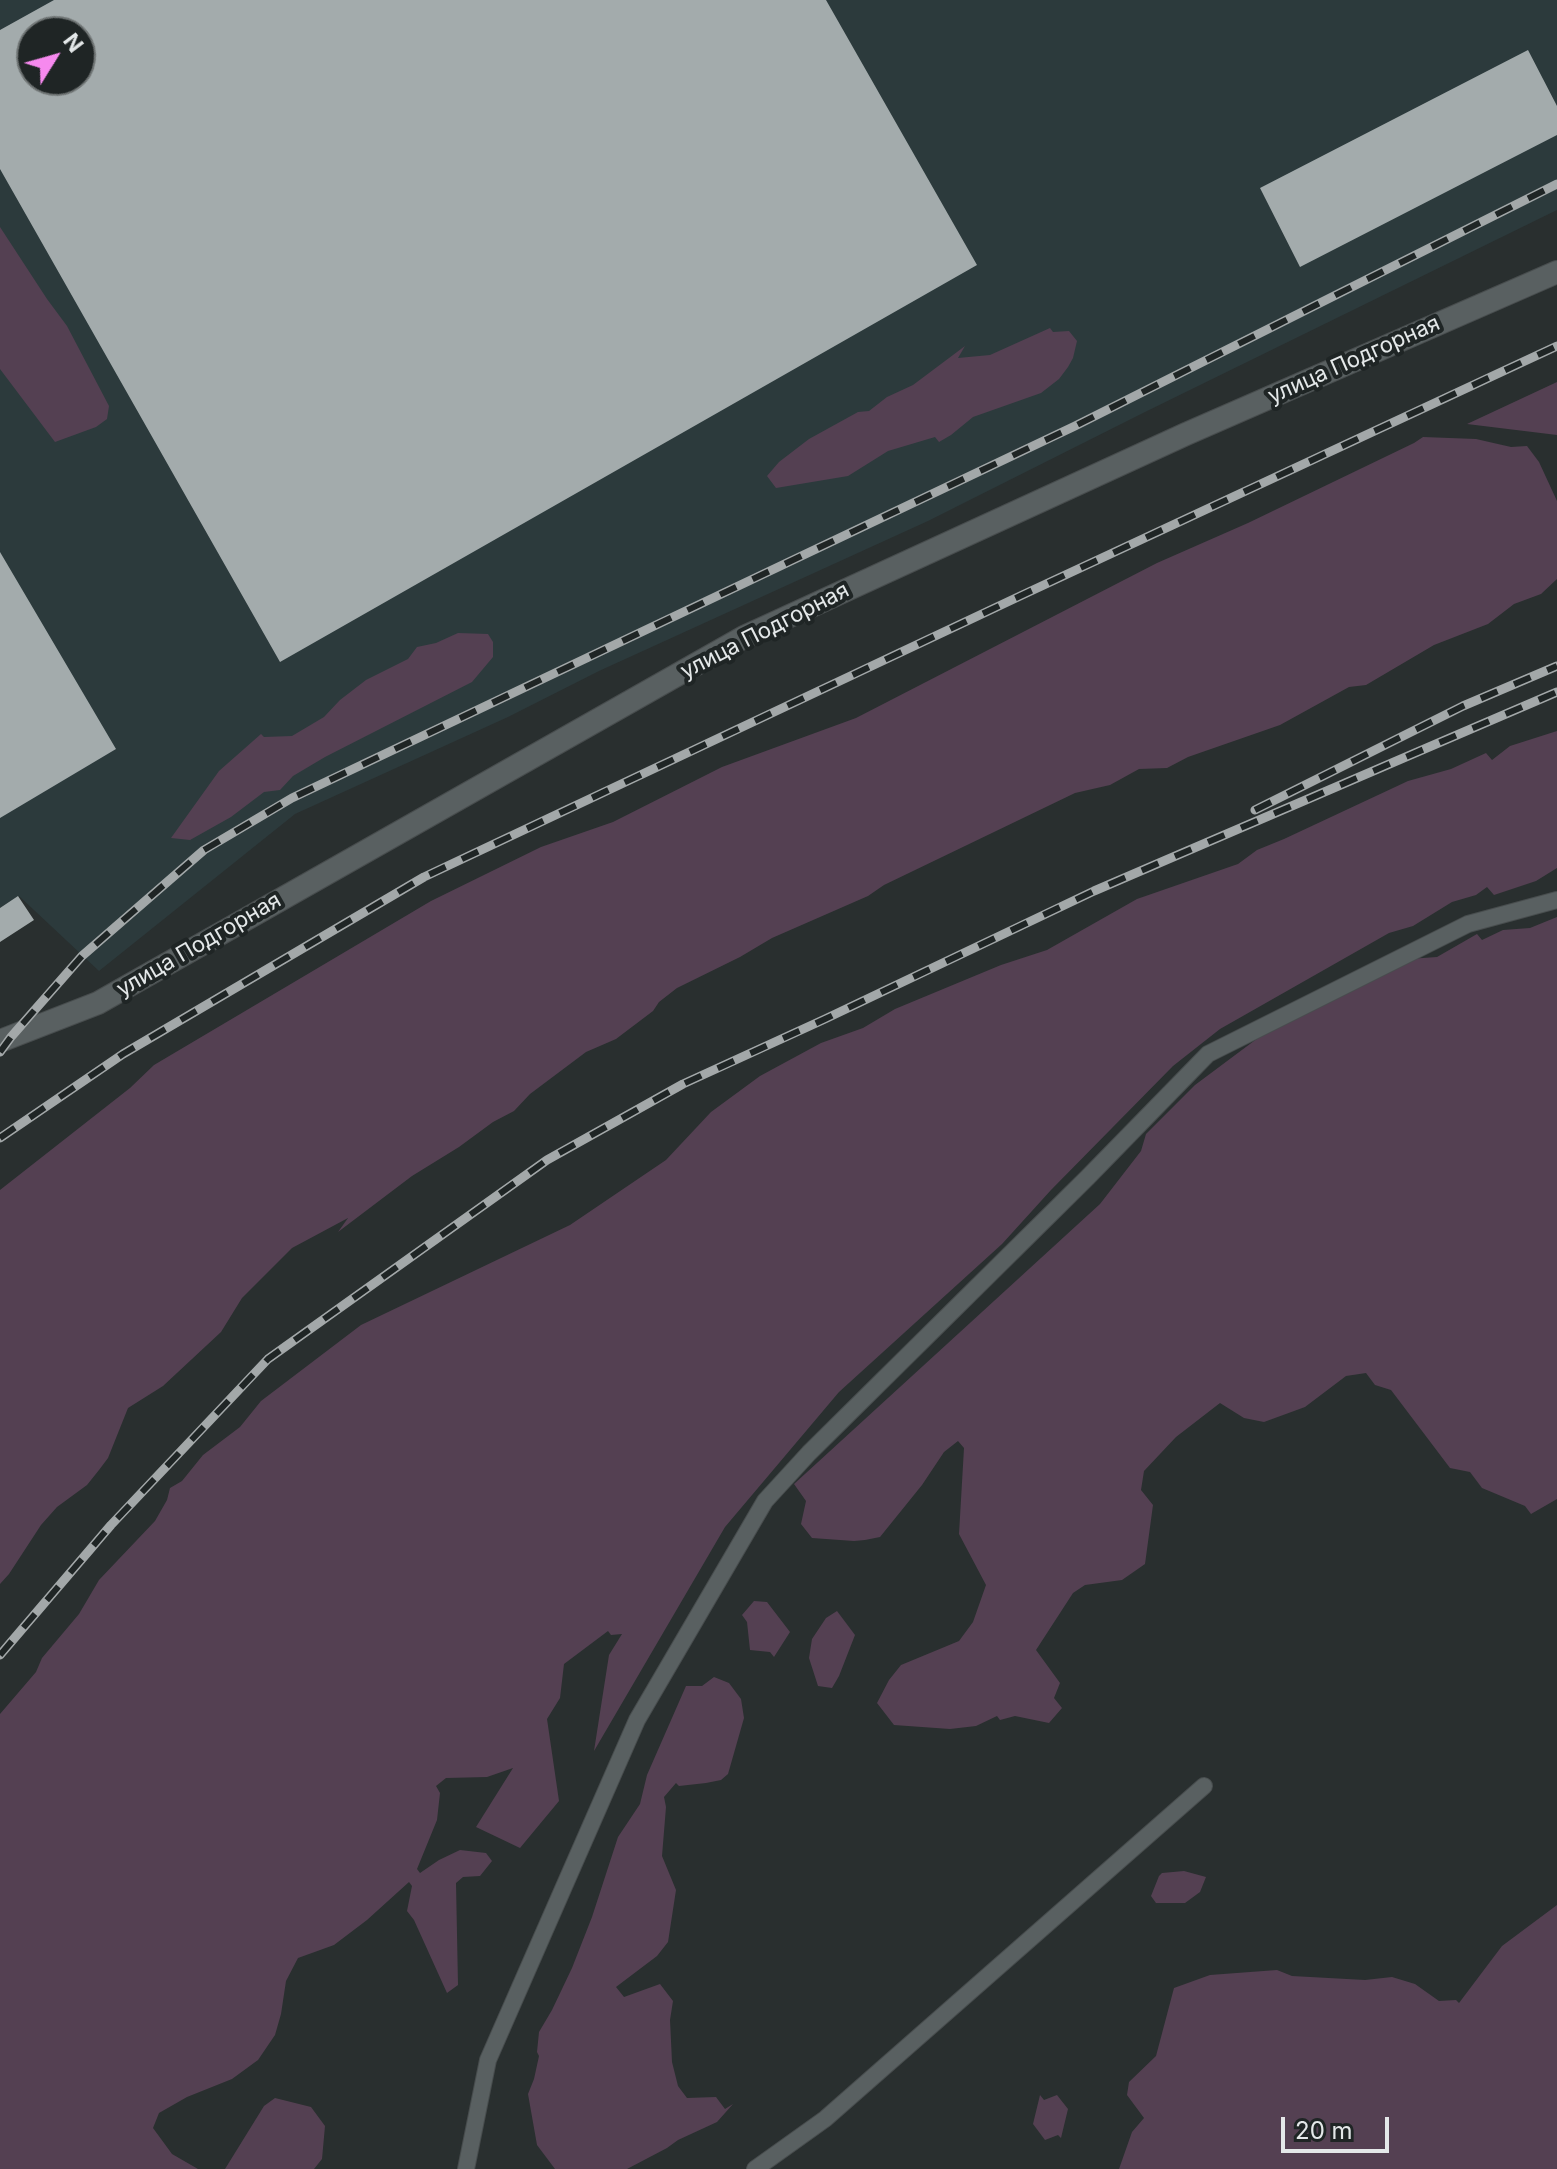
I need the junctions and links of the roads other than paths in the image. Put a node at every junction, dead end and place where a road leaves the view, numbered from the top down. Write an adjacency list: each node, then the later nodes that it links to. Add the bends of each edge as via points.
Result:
1 (1557, 272): 3 (main road, улица Подгорная, via 1186,434 744,637 98,1003)
2 (1557, 900): 5 (lane, via 1468,924 1208,1054 765,1501 637,1720 488,2060)
3 (0, 1041)
4 (1204, 1786): 6 (lane, via 825,2119)
5 (466, 2169)
6 (755, 2169)

